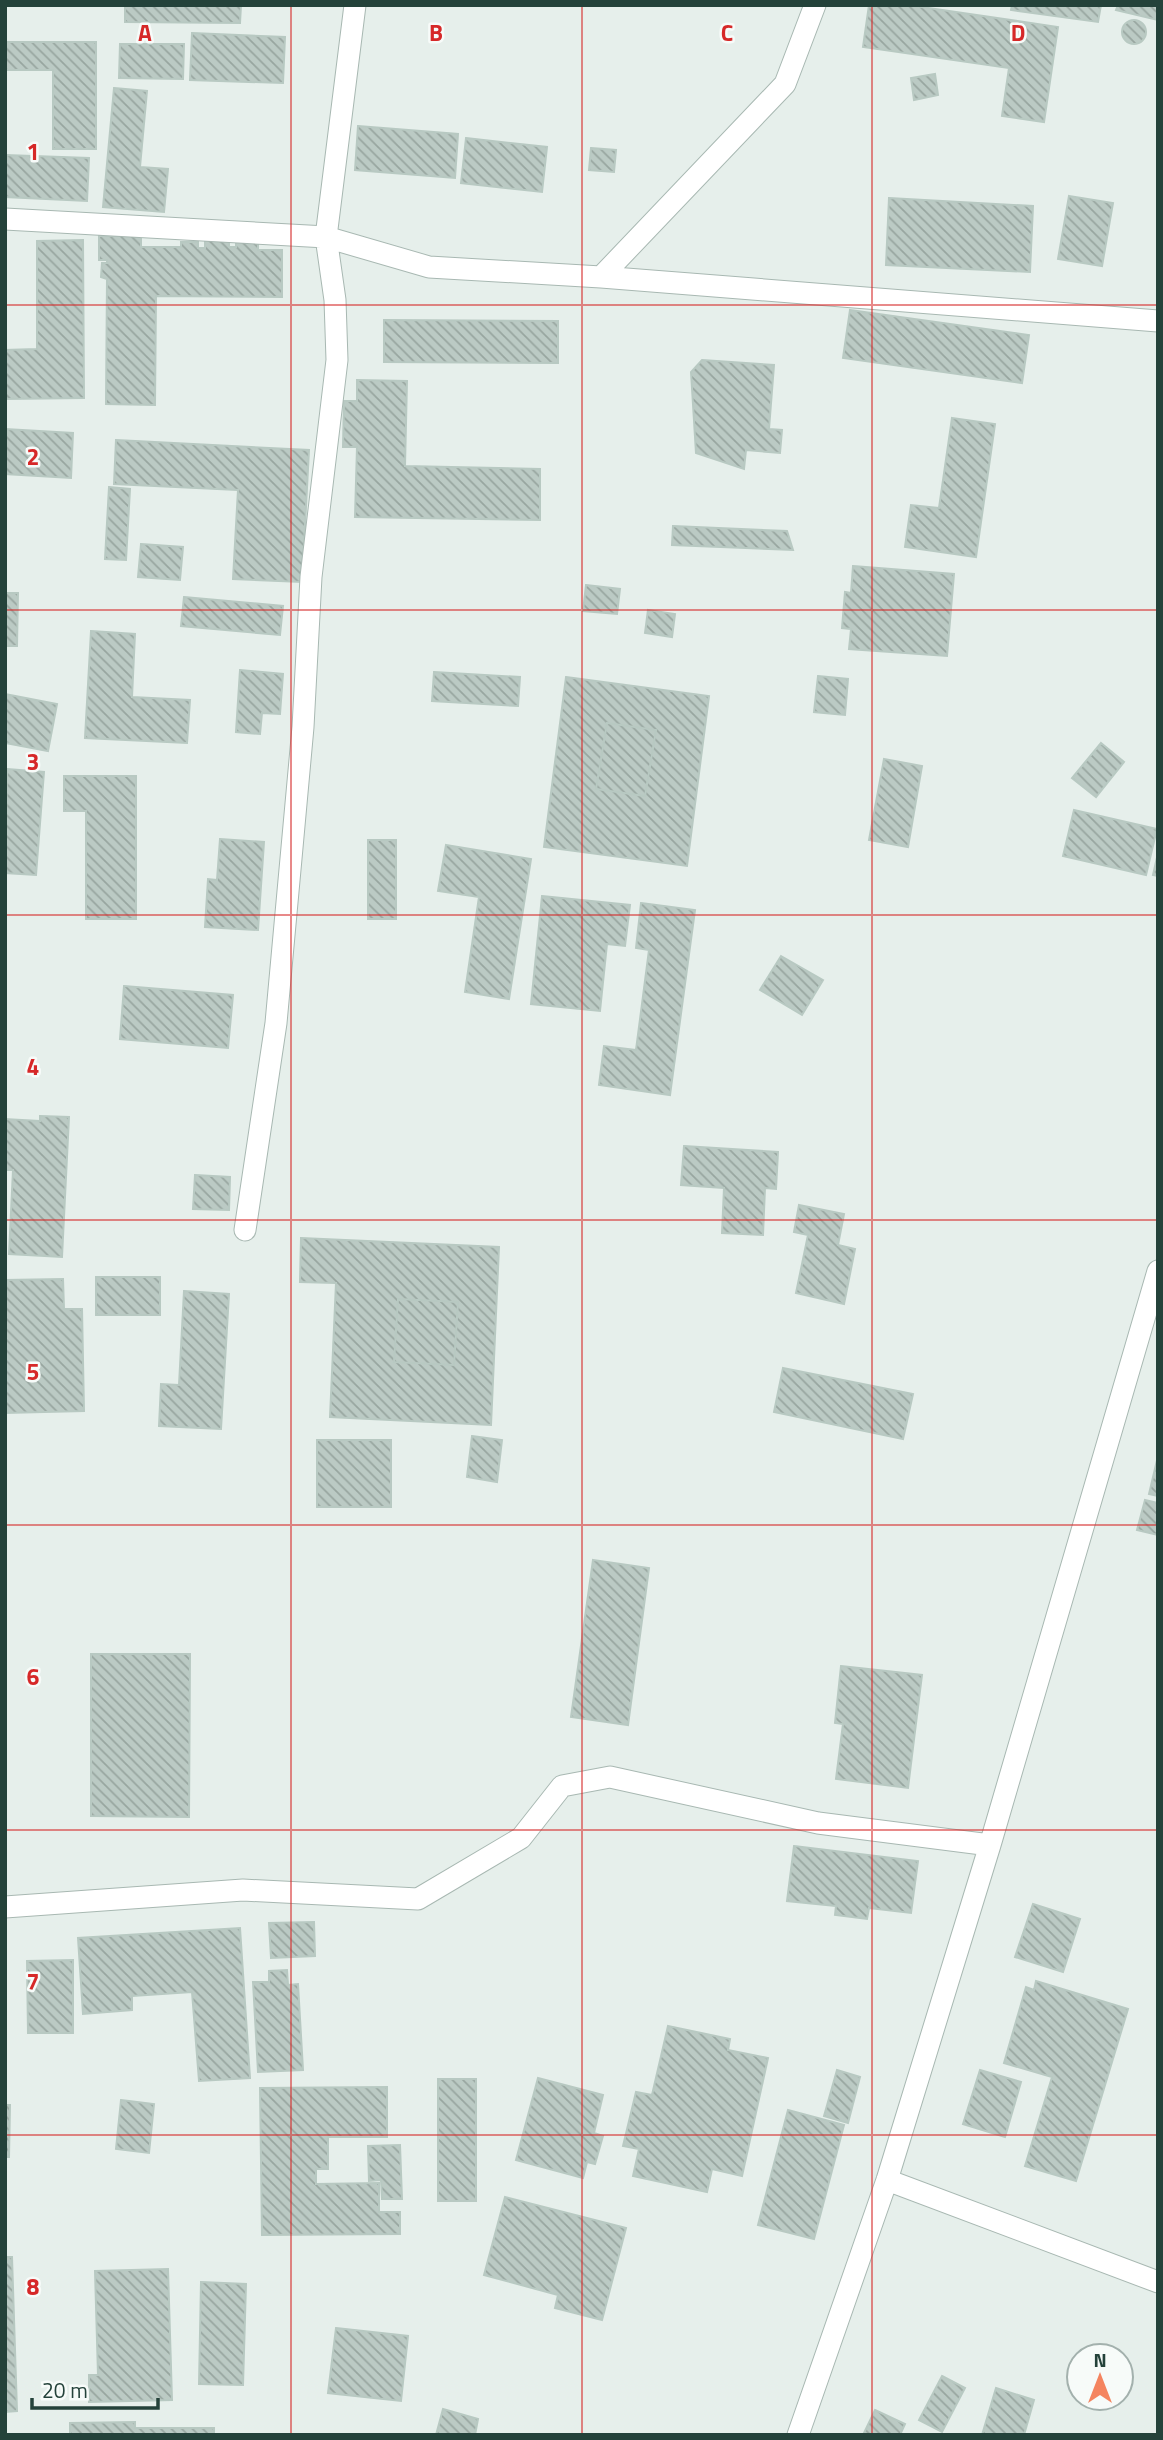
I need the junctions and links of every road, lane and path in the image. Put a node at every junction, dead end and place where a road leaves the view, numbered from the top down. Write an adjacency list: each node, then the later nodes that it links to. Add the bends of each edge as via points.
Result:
1 (355, 5): 4 (street)
2 (815, 5): 5 (street, via 785,84)
3 (5, 219): 4 (street)
4 (326, 237): 5 (street, via 429,267); 7 (street, via 337,360 311,577 303,727 276,1023)
5 (601, 277): 6 (street)
6 (1158, 321)
7 (245, 1230)
8 (1158, 1272): 9 (street)
9 (990, 1845): 10 (street, via 818,1823 610,1777 562,1786 522,1838 418,1899 243,1890); 11 (street)
10 (5, 1907)
11 (887, 2180): 12 (street); 13 (street)
12 (1158, 2283)
13 (798, 2435)

